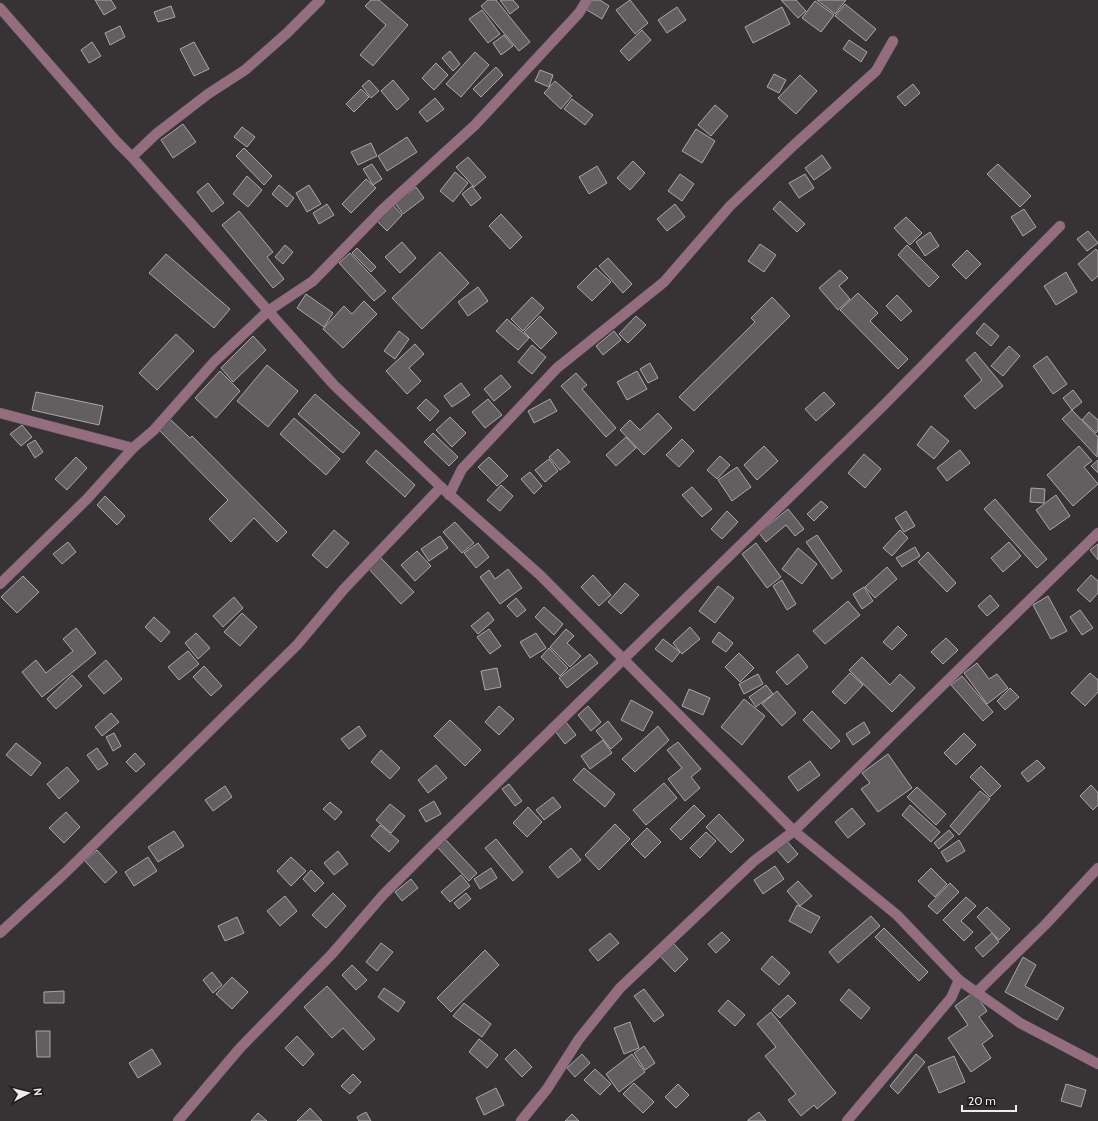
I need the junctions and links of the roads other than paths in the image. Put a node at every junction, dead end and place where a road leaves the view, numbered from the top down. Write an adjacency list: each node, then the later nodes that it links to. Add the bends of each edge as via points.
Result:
1 (320, 0): 5 (street, via 245,70 208,94 156,134)
2 (587, 0): 7 (street, via 579,14 475,125 382,210 313,281)
3 (0, 8): 5 (street)
4 (893, 41): 11 (street, via 876,71 730,206 664,282 557,368 462,469)
5 (132, 157): 7 (street)
6 (1060, 226): 14 (street, via 883,406)
7 (268, 311): 9 (street, via 214,362 154,430); 10 (street, via 334,386)
8 (0, 413): 9 (street)
9 (134, 448): 13 (street, via 87,499)
10 (441, 487): 11 (street); 17 (street, via 344,589 297,645 66,872)
11 (449, 495): 14 (street, via 540,576)
12 (1098, 533): 15 (street)
13 (0, 584)
14 (624, 660): 15 (street); 21 (street, via 383,895 332,954 240,1048)
15 (794, 831): 18 (street, via 897,915); 22 (street, via 754,861 620,988 579,1039 547,1089)
16 (1098, 868): 19 (street)
17 (0, 933)
18 (959, 980): 19 (street); 23 (street, via 950,998)
19 (977, 992): 20 (street, via 1020,1023)
20 (1098, 1064)
21 (178, 1121)
22 (521, 1121)
23 (847, 1121)

